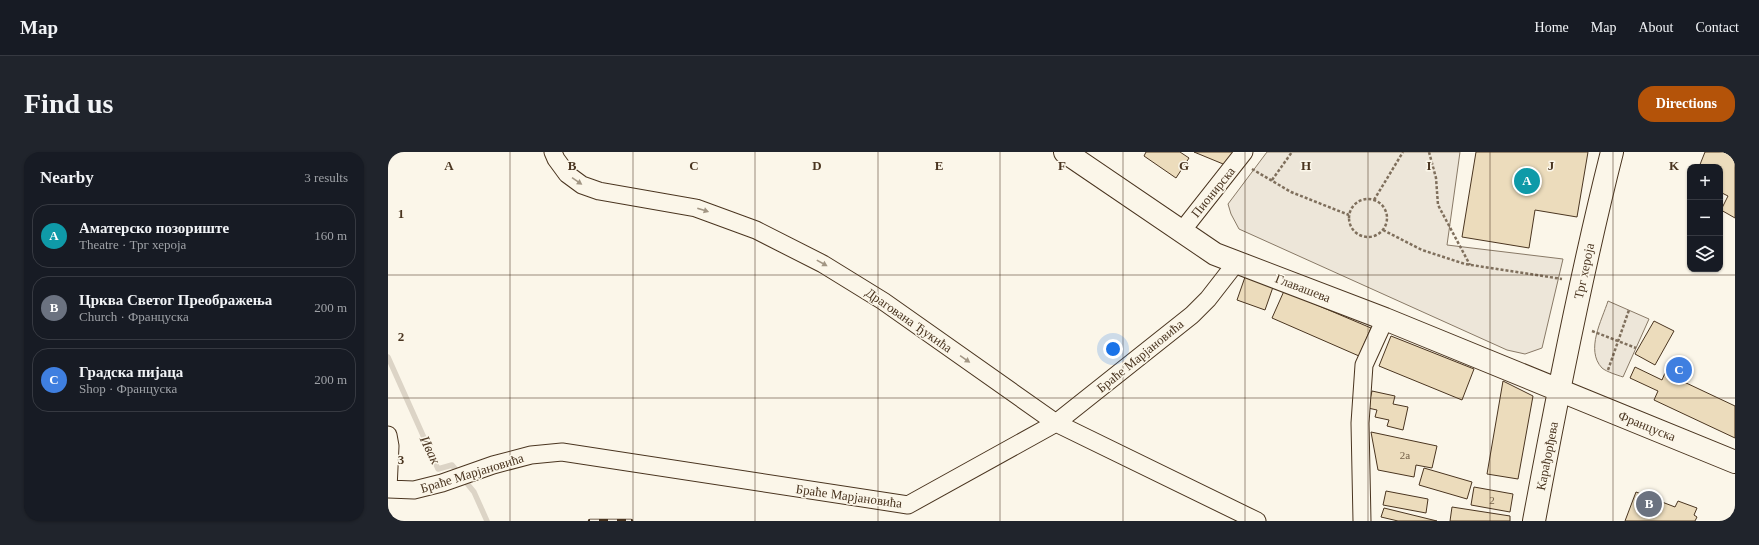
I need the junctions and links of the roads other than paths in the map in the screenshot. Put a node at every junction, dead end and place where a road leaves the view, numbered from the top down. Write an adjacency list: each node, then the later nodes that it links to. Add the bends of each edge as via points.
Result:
1 (553, 152): 9 (street, Драгована Ђукића, one-way to 9, via 567,174 582,184 599,190 702,210 756,230 823,264 882,301)
2 (1065, 152): 5 (main road, Главашева)
3 (1612, 152): 8 (main road, Трг хероја, via 1581,282)
4 (1241, 156): 5 (street, Пионирска)
5 (1181, 232): 6 (main road, Главашева, via 1215,254)
6 (1236, 263): 7 (main road, Главашева); 9 (street, Браће Марјановића, via 1192,315)
7 (1385, 319): 8 (main road, Главашева); 14 (street, via 1364,365 1360,423)
8 (1559, 390): 11 (main road, Француска); 15 (main road, Карађорђева)
9 (1056, 423): 12 (street, Браће Марјановића, via 908,505 562,452 531,455 493,464 442,483 414,490); 13 (street, Драгована Ђукића)
10 (388, 435): 12 (street)
11 (1735, 462)
12 (388, 489)
13 (1257, 521)
14 (1362, 521)
15 (1534, 521)

